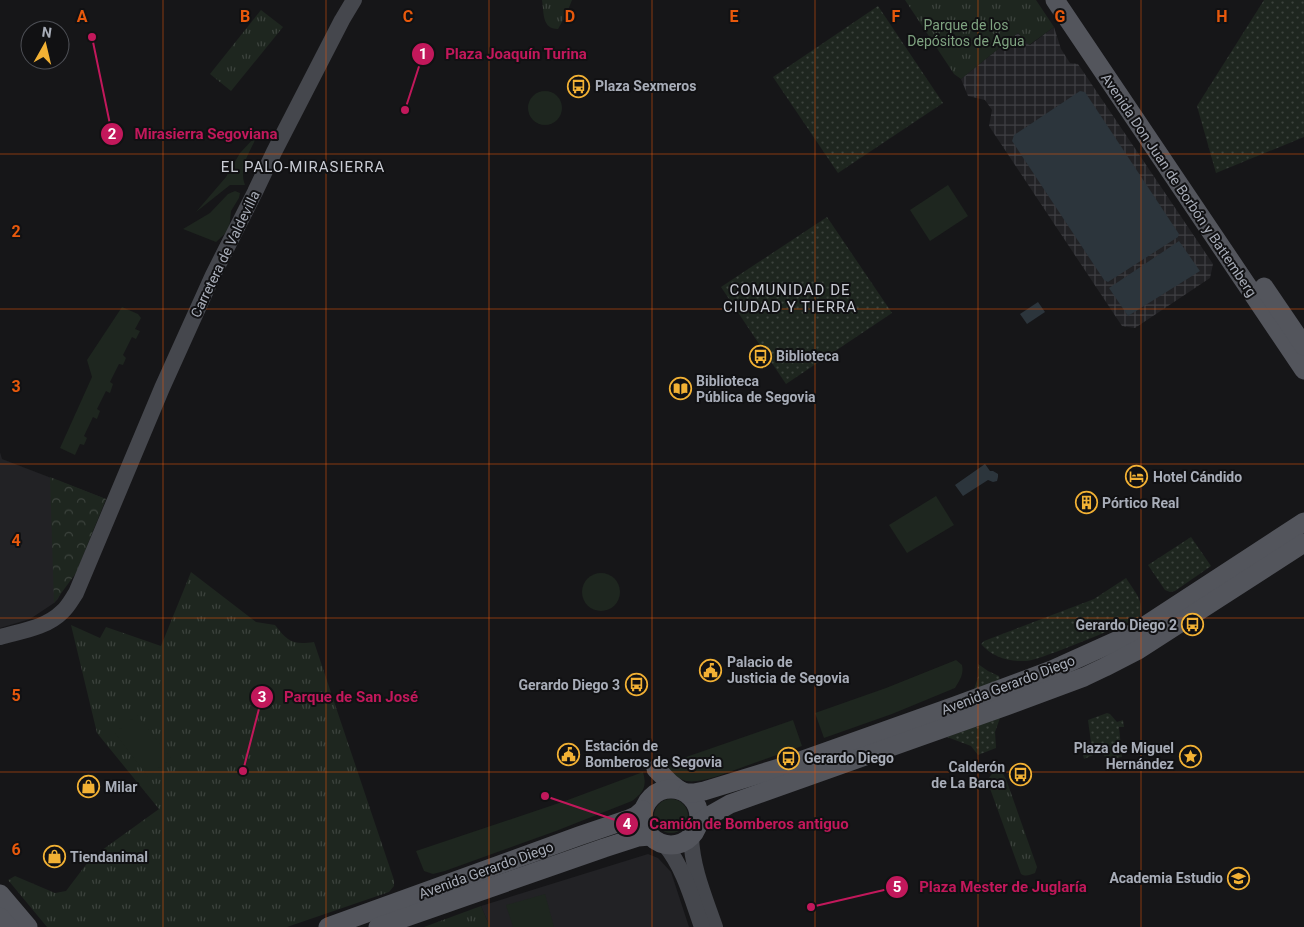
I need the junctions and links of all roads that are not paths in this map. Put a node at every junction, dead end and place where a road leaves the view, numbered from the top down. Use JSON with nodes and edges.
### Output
{"nodes":[{"id":1,"x":354,"y":0,"type":"edge"},
{"id":2,"x":1055,"y":0,"type":"edge"},
{"id":3,"x":1070,"y":0,"type":"edge"},
{"id":4,"x":1304,"y":346,"type":"edge"},
{"id":5,"x":1304,"y":370,"type":"edge"},
{"id":6,"x":1304,"y":522,"type":"edge"},
{"id":7,"x":1304,"y":543,"type":"edge"},
{"id":8,"x":0,"y":637,"type":"edge"},
{"id":9,"x":683,"y":791,"type":"junction"},
{"id":10,"x":647,"y":804,"type":"junction"},
{"id":11,"x":695,"y":830,"type":"junction"},
{"id":12,"x":658,"y":840,"type":"junction"},
{"id":13,"x":0,"y":894,"type":"edge"},
{"id":14,"x":0,"y":917,"type":"edge"},
{"id":15,"x":9,"y":927,"type":"edge"},
{"id":16,"x":28,"y":927,"type":"edge"},
{"id":17,"x":328,"y":927,"type":"edge"},
{"id":18,"x":378,"y":927,"type":"edge"},
{"id":19,"x":702,"y":927,"type":"edge"},
{"id":20,"x":715,"y":927,"type":"edge"}],
"edges":[{"from":1,"to":8,"type":"street","name":"Carretera de Valdevilla"},
{"from":2,"to":5,"type":"main road","name":"Avenida Don Juan de Borbón y Battemberg"},
{"from":3,"to":4,"type":"main road","name":"Avenida Don Juan de Borbón y Battemberg"},
{"from":6,"to":9,"type":"main road","name":"Avenida Gerardo Diego"},
{"from":7,"to":11,"type":"main road","name":"Avenida Gerardo Diego"},
{"from":9,"to":10,"type":"main road"},
{"from":9,"to":11,"type":"main road"},
{"from":10,"to":12,"type":"main road"},
{"from":10,"to":17,"type":"main road","name":"Avenida Gerardo Diego"},
{"from":11,"to":12,"type":"main road","name":"Avenida Gerardo Diego"},
{"from":11,"to":20,"type":"street"},
{"from":12,"to":18,"type":"main road","name":"Avenida Gerardo Diego"},
{"from":12,"to":19,"type":"street"},
{"from":13,"to":16,"type":"main road"},
{"from":14,"to":15,"type":"main road"}]}
